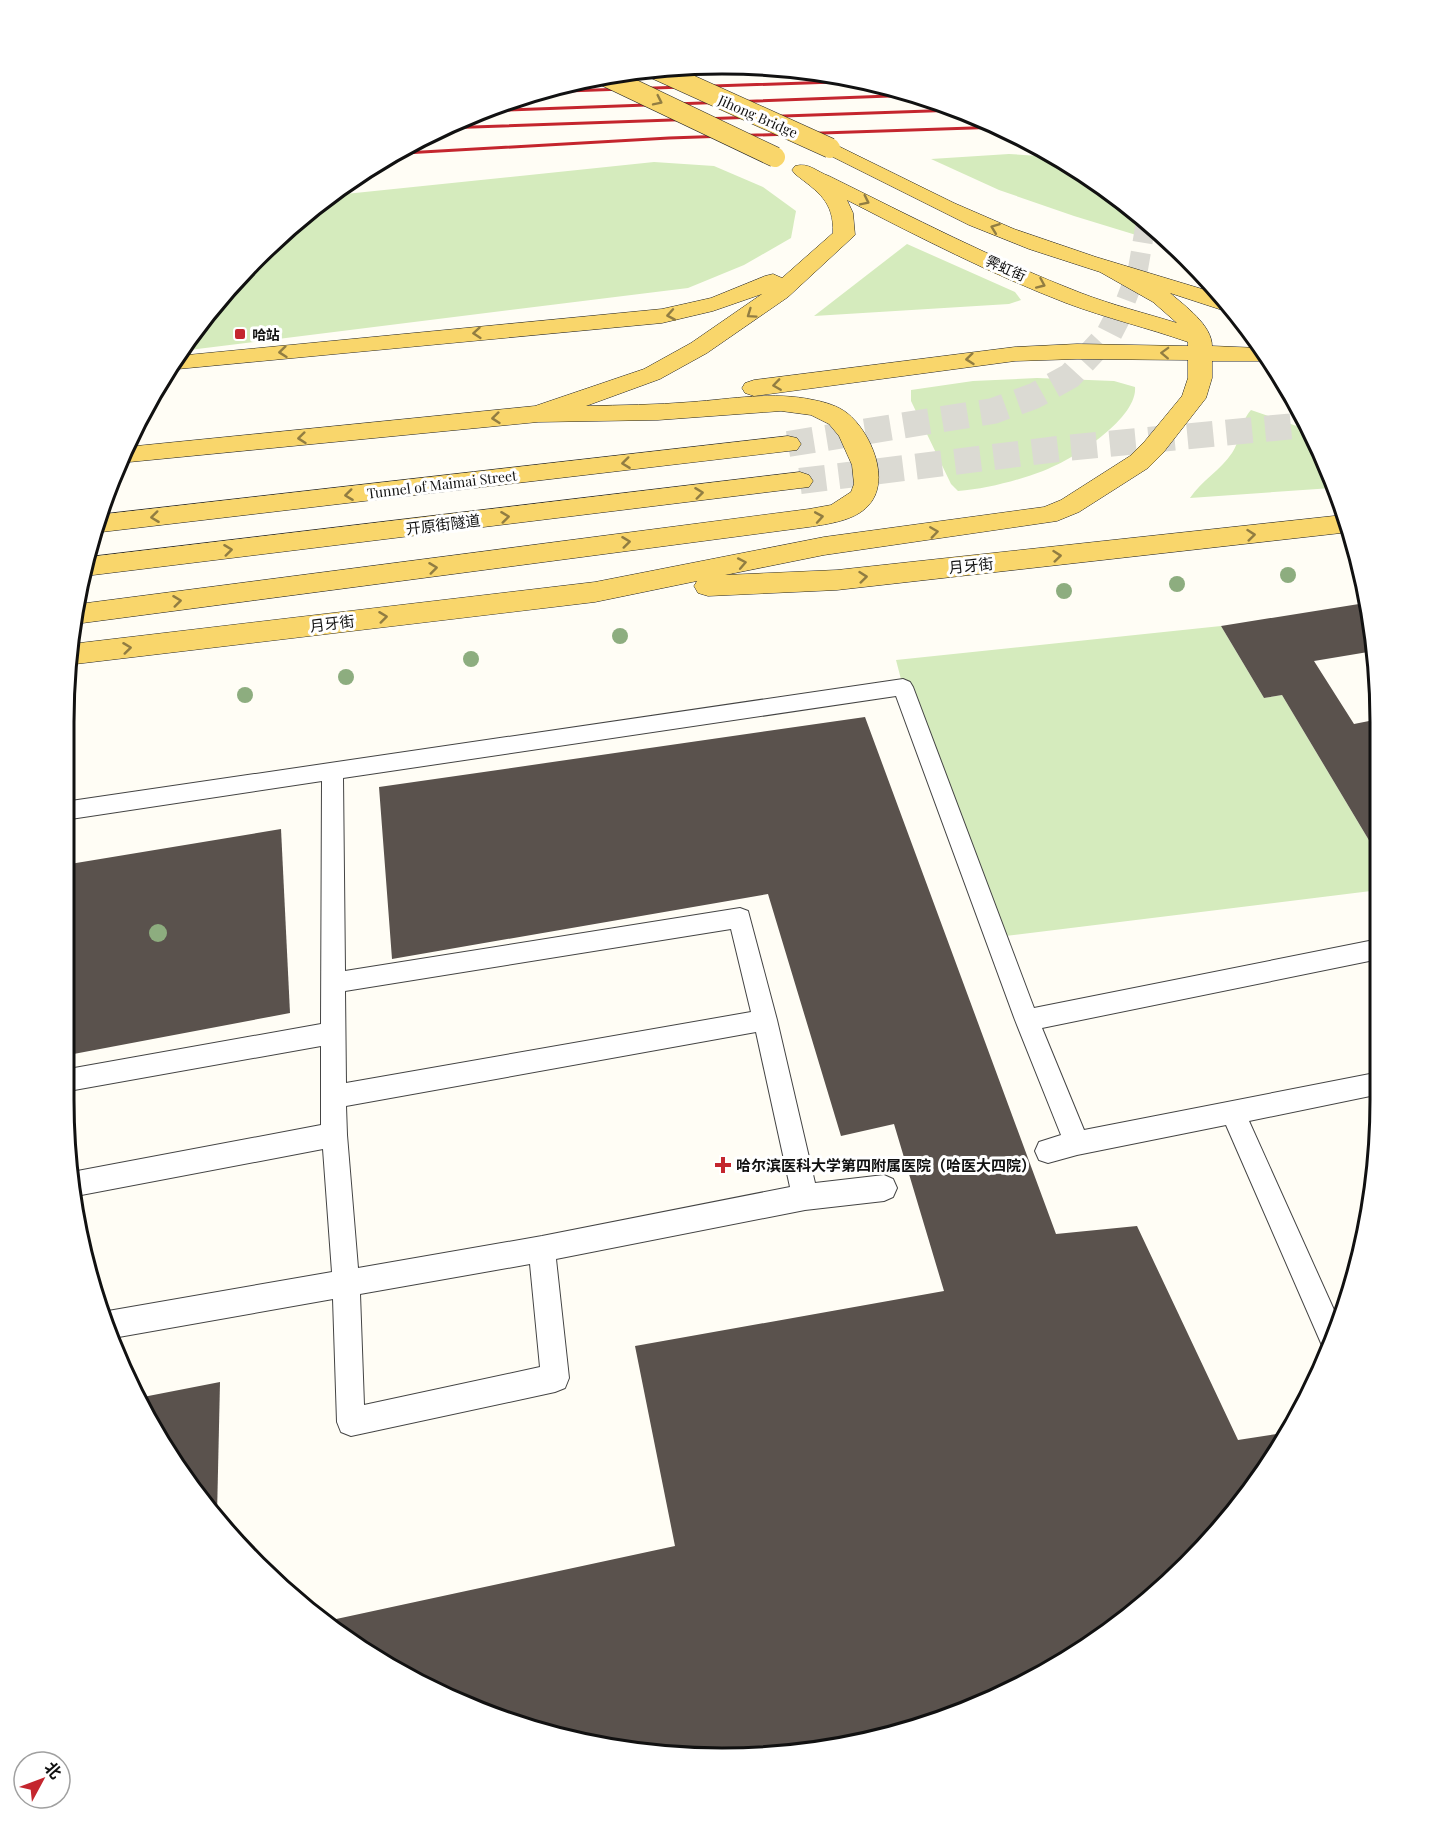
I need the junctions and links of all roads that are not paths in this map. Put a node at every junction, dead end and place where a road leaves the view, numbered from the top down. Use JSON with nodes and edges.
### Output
{"nodes":[{"id":1,"x":670,"y":76,"type":"edge"},
{"id":2,"x":618,"y":82,"type":"edge"},
{"id":3,"x":775,"y":157,"type":"joint"},
{"id":4,"x":802,"y":170,"type":"junction"},
{"id":5,"x":822,"y":254,"type":"junction"},
{"id":6,"x":1107,"y":267,"type":"junction"},
{"id":7,"x":1214,"y":300,"type":"edge"},
{"id":8,"x":1200,"y":346,"type":"junction"},
{"id":9,"x":1256,"y":355,"type":"edge"},
{"id":10,"x":182,"y":363,"type":"edge"},
{"id":11,"x":538,"y":414,"type":"junction"},
{"id":12,"x":788,"y":444,"type":"tunnel mouth"},
{"id":13,"x":131,"y":455,"type":"edge"},
{"id":14,"x":800,"y":481,"type":"tunnel mouth"},
{"id":15,"x":105,"y":523,"type":"edge"},
{"id":16,"x":1338,"y":525,"type":"edge"},
{"id":17,"x":93,"y":566,"type":"edge"},
{"id":18,"x":595,"y":592,"type":"junction"},
{"id":19,"x":83,"y":613,"type":"edge"},
{"id":20,"x":77,"y":654,"type":"edge"},
{"id":21,"x":332,"y":771,"type":"junction"},
{"id":22,"x":74,"y":810,"type":"edge"},
{"id":23,"x":1370,"y":951,"type":"edge"},
{"id":24,"x":333,"y":983,"type":"junction"},
{"id":25,"x":765,"y":1020,"type":"junction"},
{"id":26,"x":1028,"y":1020,"type":"junction"},
{"id":27,"x":335,"y":1033,"type":"junction"},
{"id":28,"x":74,"y":1079,"type":"edge"},
{"id":29,"x":1370,"y":1085,"type":"edge"},
{"id":30,"x":335,"y":1096,"type":"junction"},
{"id":31,"x":1233,"y":1112,"type":"junction"},
{"id":32,"x":334,"y":1135,"type":"junction"},
{"id":33,"x":1077,"y":1143,"type":"junction"},
{"id":34,"x":1048,"y":1151,"type":"dead end"},
{"id":35,"x":79,"y":1183,"type":"edge"},
{"id":36,"x":884,"y":1188,"type":"dead end"},
{"id":37,"x":805,"y":1197,"type":"junction"},
{"id":38,"x":542,"y":1249,"type":"junction"},
{"id":39,"x":346,"y":1283,"type":"junction"},
{"id":40,"x":114,"y":1324,"type":"edge"},
{"id":41,"x":1328,"y":1327,"type":"edge"}],
"edges":[{"from":6,"to":1,"type":"main road","name":"Jihong Bridge","one_way":true,"bridge":true},
{"from":2,"to":3,"type":"main road","name":"Jihong Bridge","one_way":true,"bridge":true},
{"from":3,"to":4,"type":"main road","name":"霁虹街"},
{"from":4,"to":5,"type":"main road"},
{"from":4,"to":8,"type":"main road","name":"霁虹街","one_way":true},
{"from":5,"to":10,"type":"main road","one_way":true},
{"from":5,"to":11,"type":"main road","one_way":true},
{"from":6,"to":7,"type":"main road"},
{"from":6,"to":8,"type":"main road"},
{"from":8,"to":9,"type":"main road"},
{"from":8,"to":11,"type":"main road","one_way":true},
{"from":18,"to":8,"type":"main road","name":"月牙街","one_way":true},
{"from":11,"to":13,"type":"main road","one_way":true},
{"from":19,"to":11,"type":"main road","one_way":true},
{"from":12,"to":15,"type":"main road","name":"Tunnel of Maimai Street","one_way":true},
{"from":17,"to":14,"type":"main road","name":"开原街隧道","one_way":true},
{"from":18,"to":16,"type":"main road","name":"月牙街","one_way":true},
{"from":20,"to":18,"type":"main road","name":"月牙街","one_way":true},
{"from":21,"to":22,"type":"lane"},
{"from":21,"to":24,"type":"lane"},
{"from":21,"to":26,"type":"lane"},
{"from":23,"to":26,"type":"lane"},
{"from":24,"to":25,"type":"lane"},
{"from":24,"to":27,"type":"lane"},
{"from":25,"to":30,"type":"lane"},
{"from":25,"to":37,"type":"lane"},
{"from":26,"to":33,"type":"lane"},
{"from":27,"to":28,"type":"lane"},
{"from":27,"to":30,"type":"lane"},
{"from":29,"to":31,"type":"lane"},
{"from":30,"to":32,"type":"lane"},
{"from":31,"to":33,"type":"lane"},
{"from":31,"to":41,"type":"lane"},
{"from":32,"to":35,"type":"lane"},
{"from":32,"to":39,"type":"lane"},
{"from":33,"to":34,"type":"lane"},
{"from":36,"to":37,"type":"lane"},
{"from":37,"to":38,"type":"lane"},
{"from":38,"to":39,"type":"lane"},
{"from":38,"to":39,"type":"lane"},
{"from":39,"to":40,"type":"lane"}]}
